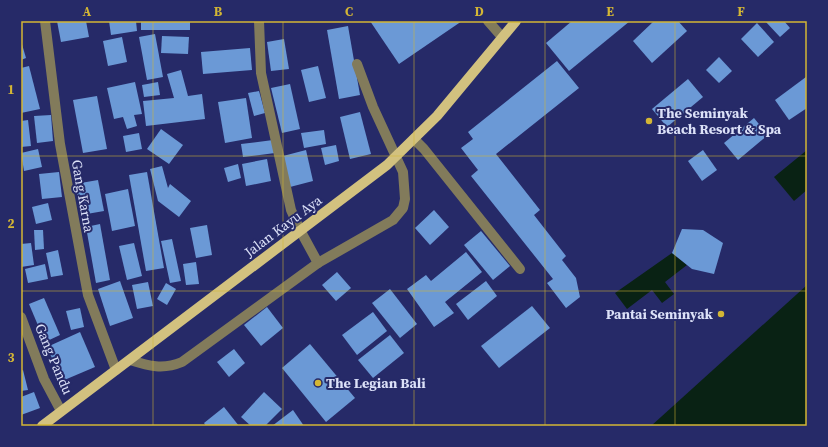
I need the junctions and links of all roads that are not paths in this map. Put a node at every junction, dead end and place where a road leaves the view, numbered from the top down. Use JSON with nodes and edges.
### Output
{"nodes":[{"id":1,"x":46,"y":21,"type":"edge"},
{"id":2,"x":259,"y":21,"type":"edge"},
{"id":3,"x":488,"y":21,"type":"edge"},
{"id":4,"x":516,"y":21,"type":"edge"},
{"id":5,"x":502,"y":37,"type":"junction"},
{"id":6,"x":357,"y":64,"type":"dead end"},
{"id":7,"x":414,"y":139,"type":"junction"},
{"id":8,"x":396,"y":157,"type":"junction"},
{"id":9,"x":300,"y":230,"type":"junction"},
{"id":10,"x":318,"y":263,"type":"junction"},
{"id":11,"x":520,"y":269,"type":"dead end"},
{"id":12,"x":21,"y":317,"type":"edge"},
{"id":13,"x":130,"y":360,"type":"junction"},
{"id":14,"x":116,"y":370,"type":"junction"},
{"id":15,"x":62,"y":412,"type":"junction"},
{"id":16,"x":47,"y":424,"type":"edge"}],
"edges":[{"from":1,"to":14,"type":"street","name":"Gang Karna"},
{"from":2,"to":9,"type":"street"},
{"from":3,"to":5,"type":"street"},
{"from":4,"to":5,"type":"main road","name":"Jalan Kayu Aya"},
{"from":5,"to":7,"type":"main road","name":"Jalan Kayu Aya"},
{"from":6,"to":8,"type":"street"},
{"from":7,"to":8,"type":"main road","name":"Jalan Kayu Aya"},
{"from":7,"to":11,"type":"street"},
{"from":8,"to":9,"type":"main road","name":"Jalan Kayu Aya"},
{"from":8,"to":10,"type":"street"},
{"from":9,"to":10,"type":"street"},
{"from":9,"to":13,"type":"main road","name":"Jalan Kayu Aya"},
{"from":10,"to":13,"type":"street"},
{"from":12,"to":15,"type":"street","name":"Gang Pandu"},
{"from":13,"to":14,"type":"main road","name":"Jalan Kayu Aya"},
{"from":14,"to":15,"type":"main road","name":"Jalan Kayu Aya"},
{"from":15,"to":16,"type":"main road","name":"Jalan Kayu Aya"}]}
